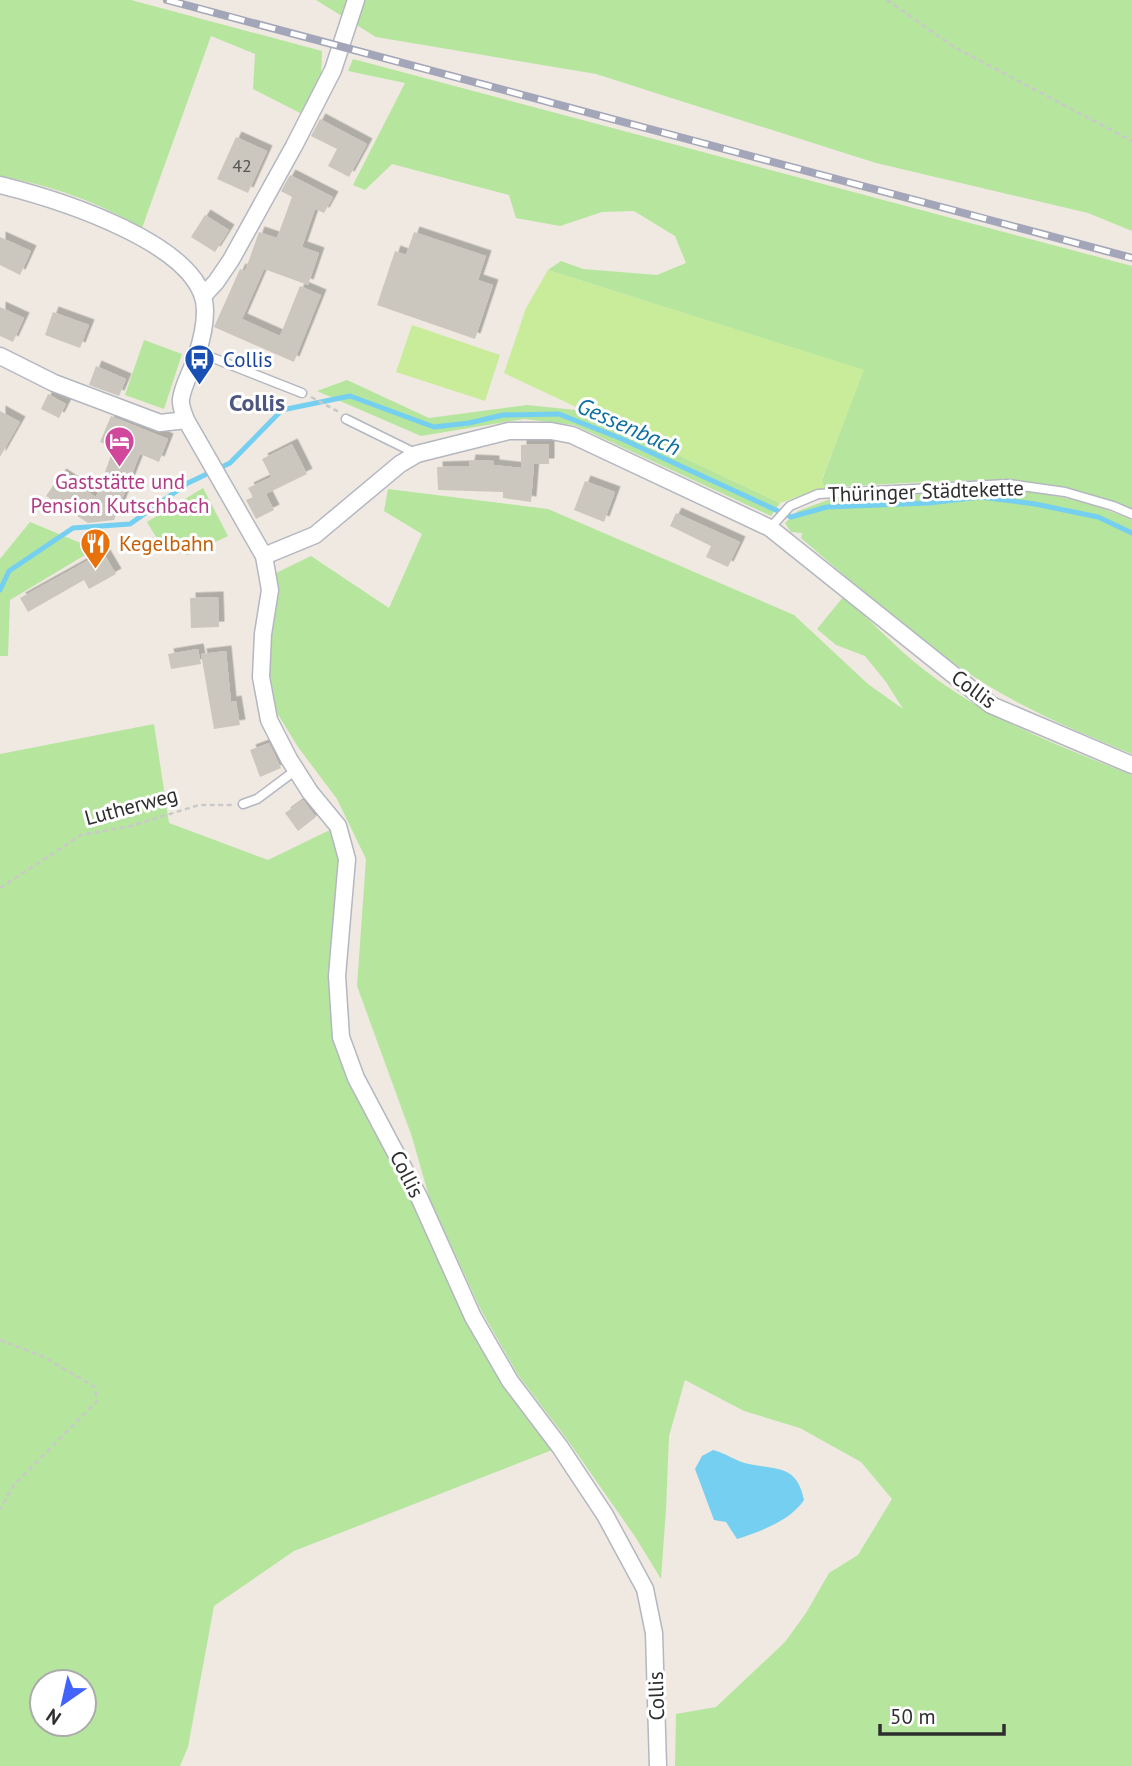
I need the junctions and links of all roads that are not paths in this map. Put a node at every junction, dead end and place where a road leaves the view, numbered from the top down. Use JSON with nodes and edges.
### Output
{"nodes":[{"id":1,"x":356,"y":0,"type":"edge"},
{"id":2,"x":0,"y":186,"type":"edge"},
{"id":3,"x":203,"y":296,"type":"junction"},
{"id":4,"x":198,"y":352,"type":"junction"},
{"id":5,"x":0,"y":356,"type":"edge"},
{"id":6,"x":306,"y":395,"type":"road end"},
{"id":7,"x":346,"y":419,"type":"dead end"},
{"id":8,"x":186,"y":420,"type":"junction"},
{"id":9,"x":417,"y":454,"type":"junction"},
{"id":10,"x":1132,"y":514,"type":"edge"},
{"id":11,"x":774,"y":523,"type":"junction"},
{"id":12,"x":264,"y":556,"type":"junction"},
{"id":13,"x":1132,"y":765,"type":"edge"},
{"id":14,"x":296,"y":770,"type":"junction"},
{"id":15,"x":243,"y":804,"type":"road end"},
{"id":16,"x":659,"y":1766,"type":"edge"}],
"edges":[{"from":1,"to":3,"type":"street"},
{"from":2,"to":3,"type":"street"},
{"from":3,"to":4,"type":"street","name":"Collis"},
{"from":4,"to":6,"type":"lane"},
{"from":4,"to":8,"type":"street","name":"Collis"},
{"from":5,"to":8,"type":"street"},
{"from":7,"to":9,"type":"lane"},
{"from":8,"to":12,"type":"street","name":"Collis"},
{"from":9,"to":11,"type":"street"},
{"from":9,"to":12,"type":"street"},
{"from":10,"to":11,"type":"lane","name":"Thüringer Städtekette"},
{"from":11,"to":13,"type":"street","name":"Collis"},
{"from":12,"to":14,"type":"street","name":"Collis"},
{"from":14,"to":15,"type":"lane"},
{"from":14,"to":16,"type":"street","name":"Collis"}]}
